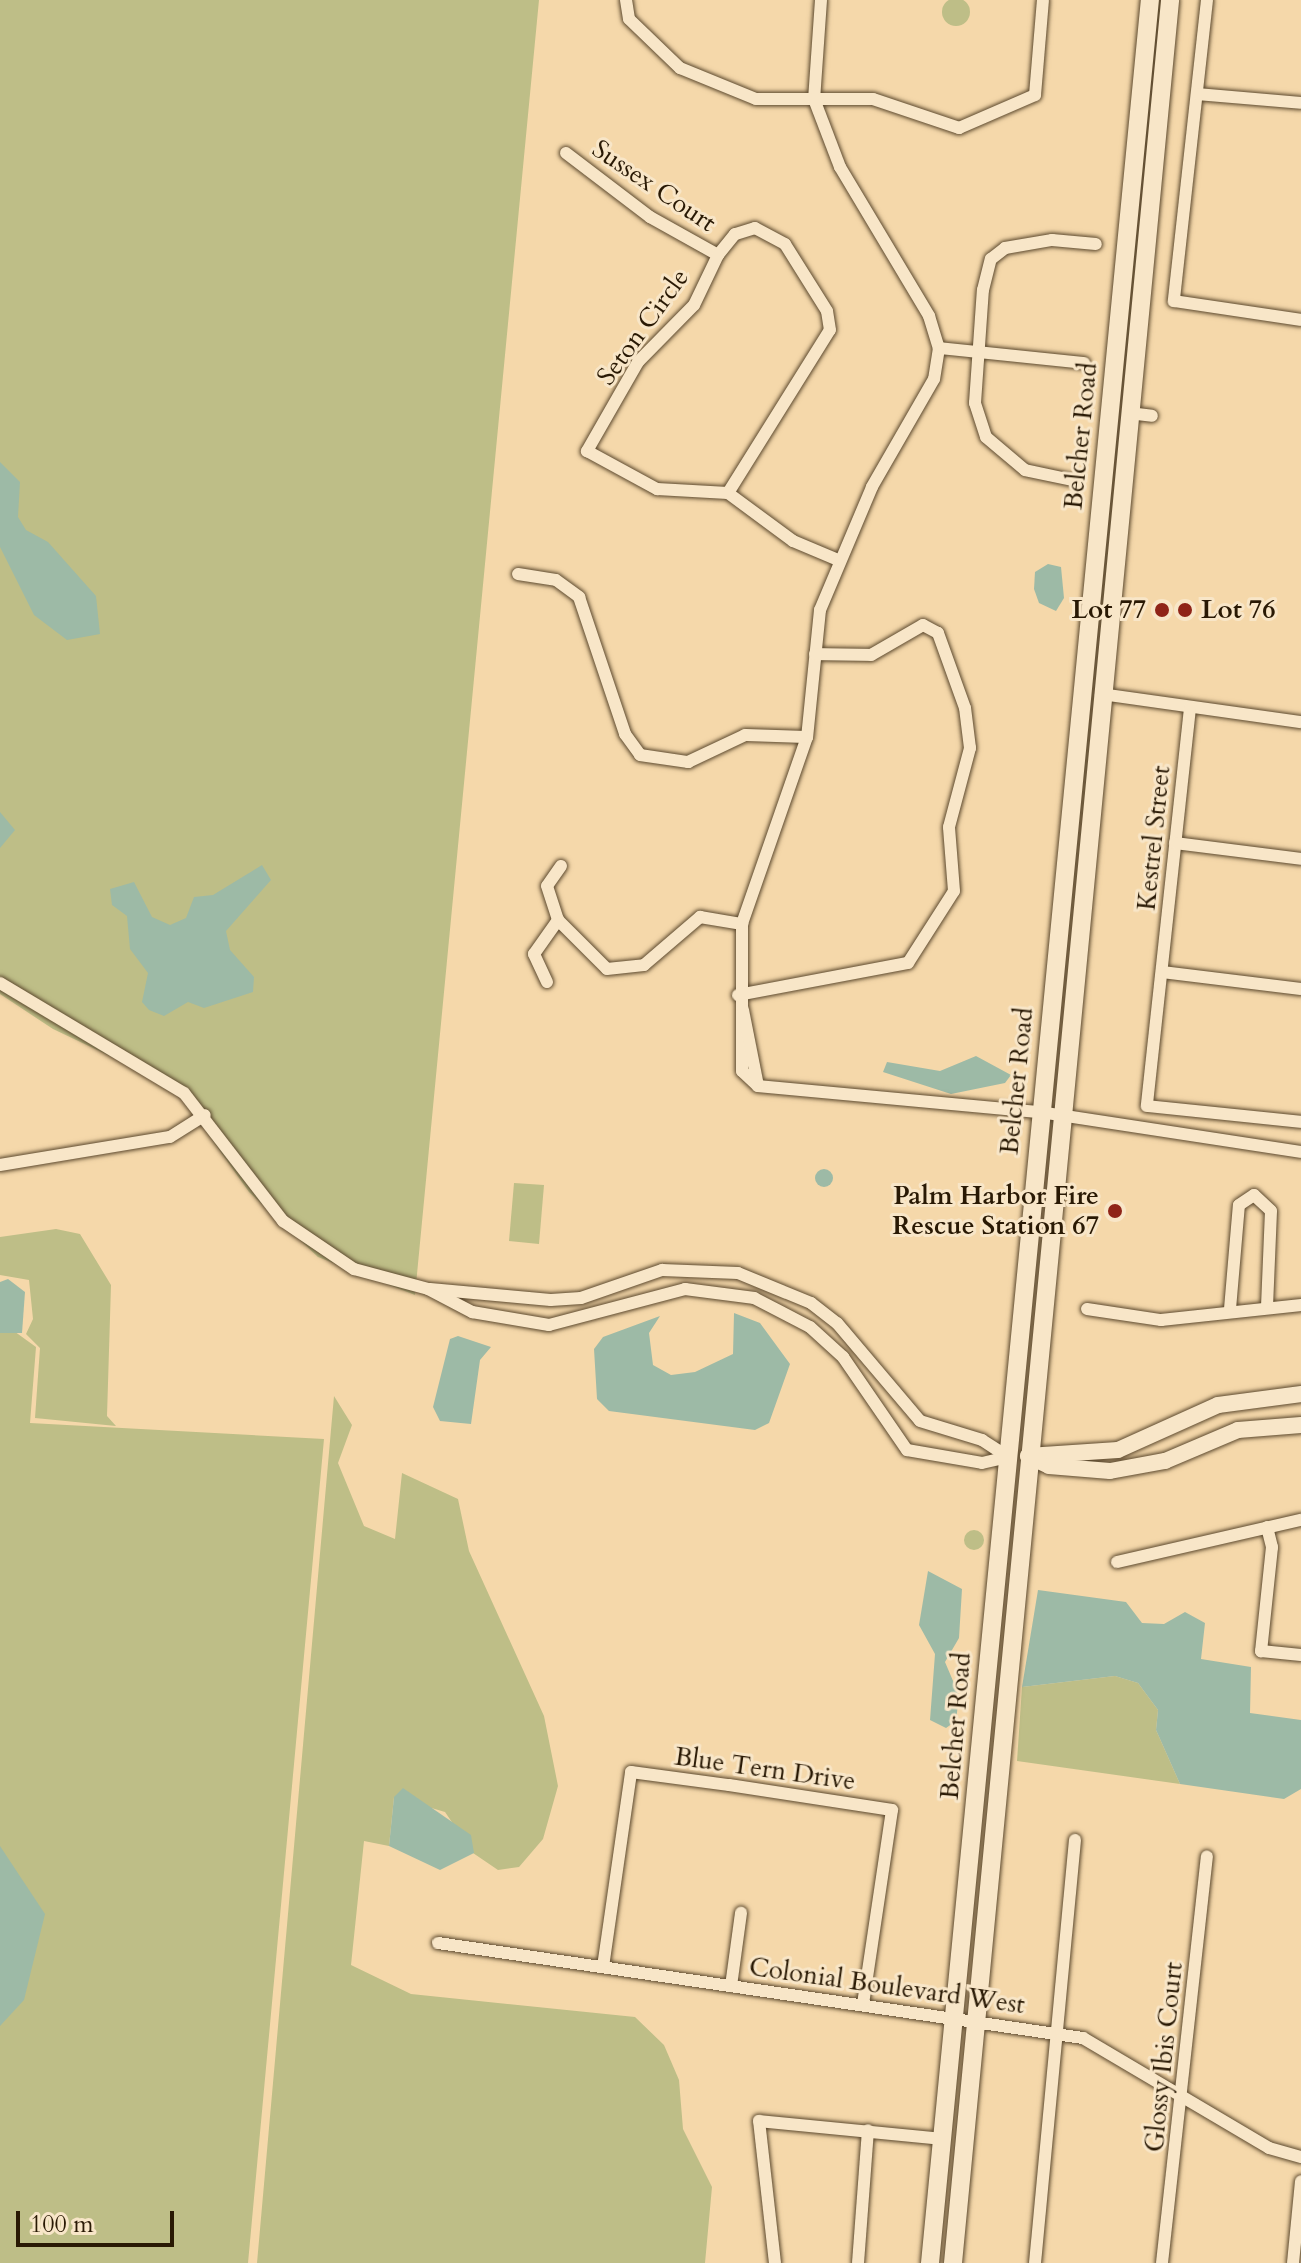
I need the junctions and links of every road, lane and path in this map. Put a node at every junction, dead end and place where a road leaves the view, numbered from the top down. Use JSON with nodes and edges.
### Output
{"nodes":[{"id":1,"x":626,"y":0,"type":"edge"},
{"id":2,"x":821,"y":0,"type":"edge"},
{"id":3,"x":1043,"y":0,"type":"edge"},
{"id":4,"x":1150,"y":0,"type":"edge"},
{"id":5,"x":1170,"y":0,"type":"edge"},
{"id":6,"x":1207,"y":0,"type":"edge"},
{"id":7,"x":1197,"y":94,"type":"junction"},
{"id":8,"x":814,"y":99,"type":"junction"},
{"id":9,"x":1301,"y":103,"type":"edge"},
{"id":10,"x":566,"y":153,"type":"dead end"},
{"id":11,"x":1096,"y":244,"type":"dead end"},
{"id":12,"x":718,"y":255,"type":"junction"},
{"id":13,"x":1301,"y":320,"type":"edge"},
{"id":14,"x":939,"y":348,"type":"junction"},
{"id":15,"x":978,"y":352,"type":"junction"},
{"id":16,"x":1084,"y":363,"type":"dead end"},
{"id":17,"x":1129,"y":413,"type":"junction"},
{"id":18,"x":1152,"y":416,"type":"dead end"},
{"id":19,"x":1072,"y":480,"type":"dead end"},
{"id":20,"x":728,"y":493,"type":"junction"},
{"id":21,"x":838,"y":560,"type":"junction"},
{"id":22,"x":518,"y":574,"type":"dead end"},
{"id":23,"x":815,"y":654,"type":"junction"},
{"id":24,"x":1101,"y":694,"type":"junction"},
{"id":25,"x":1190,"y":708,"type":"junction"},
{"id":26,"x":1301,"y":722,"type":"edge"},
{"id":27,"x":807,"y":737,"type":"junction"},
{"id":28,"x":1175,"y":843,"type":"junction"},
{"id":29,"x":1301,"y":859,"type":"edge"},
{"id":30,"x":561,"y":866,"type":"dead end"},
{"id":31,"x":558,"y":920,"type":"junction"},
{"id":32,"x":742,"y":924,"type":"junction"},
{"id":33,"x":1162,"y":972,"type":"junction"},
{"id":34,"x":547,"y":982,"type":"dead end"},
{"id":35,"x":0,"y":983,"type":"edge"},
{"id":36,"x":1301,"y":989,"type":"edge"},
{"id":37,"x":738,"y":995,"type":"junction"},
{"id":38,"x":1040,"y":1112,"type":"junction"},
{"id":39,"x":205,"y":1115,"type":"junction"},
{"id":40,"x":1061,"y":1115,"type":"junction"},
{"id":41,"x":1301,"y":1122,"type":"edge"},
{"id":42,"x":1301,"y":1152,"type":"edge"},
{"id":43,"x":0,"y":1165,"type":"edge"},
{"id":44,"x":428,"y":1289,"type":"junction"},
{"id":45,"x":492,"y":1290,"type":"junction"},
{"id":46,"x":533,"y":1298,"type":"junction"},
{"id":47,"x":1267,"y":1305,"type":"junction"},
{"id":48,"x":1301,"y":1305,"type":"edge"},
{"id":49,"x":1087,"y":1309,"type":"dead end"},
{"id":50,"x":1230,"y":1309,"type":"junction"},
{"id":51,"x":487,"y":1316,"type":"junction"},
{"id":52,"x":528,"y":1323,"type":"junction"},
{"id":53,"x":1016,"y":1372,"type":"junction"},
{"id":54,"x":1301,"y":1394,"type":"edge"},
{"id":55,"x":1301,"y":1425,"type":"edge"},
{"id":56,"x":1028,"y":1456,"type":"junction"},
{"id":57,"x":1008,"y":1457,"type":"junction"},
{"id":58,"x":1301,"y":1520,"type":"edge"},
{"id":59,"x":1267,"y":1527,"type":"junction"},
{"id":60,"x":1020,"y":1542,"type":"junction"},
{"id":61,"x":1117,"y":1562,"type":"dead end"},
{"id":62,"x":1301,"y":1655,"type":"edge"},
{"id":63,"x":1075,"y":1840,"type":"dead end"},
{"id":64,"x":1207,"y":1856,"type":"dead end"},
{"id":65,"x":741,"y":1913,"type":"dead end"},
{"id":66,"x":438,"y":1943,"type":"dead end"},
{"id":67,"x":603,"y":1967,"type":"junction"},
{"id":68,"x":731,"y":1986,"type":"junction"},
{"id":69,"x":863,"y":2005,"type":"junction"},
{"id":70,"x":955,"y":2015,"type":"junction"},
{"id":71,"x":975,"y":2018,"type":"junction"},
{"id":72,"x":1056,"y":2032,"type":"junction"},
{"id":73,"x":1182,"y":2097,"type":"junction"},
{"id":74,"x":868,"y":2130,"type":"junction"},
{"id":75,"x":942,"y":2139,"type":"junction"},
{"id":76,"x":1301,"y":2157,"type":"edge"},
{"id":77,"x":1301,"y":2181,"type":"edge"},
{"id":78,"x":775,"y":2263,"type":"edge"},
{"id":79,"x":858,"y":2263,"type":"edge"},
{"id":80,"x":930,"y":2263,"type":"edge"},
{"id":81,"x":953,"y":2263,"type":"edge"},
{"id":82,"x":1035,"y":2263,"type":"edge"},
{"id":83,"x":1162,"y":2263,"type":"edge"},
{"id":84,"x":1293,"y":2263,"type":"edge"}],
"edges":[{"from":1,"to":8,"type":"street"},
{"from":2,"to":8,"type":"street"},
{"from":3,"to":8,"type":"street"},
{"from":4,"to":38,"type":"main road","name":"Belcher Road"},
{"from":5,"to":17,"type":"main road","name":"Belcher Road"},
{"from":6,"to":7,"type":"street"},
{"from":7,"to":9,"type":"street"},
{"from":7,"to":13,"type":"street"},
{"from":8,"to":14,"type":"street"},
{"from":10,"to":12,"type":"street","name":"Sussex Court"},
{"from":11,"to":15,"type":"street"},
{"from":12,"to":20,"type":"street","name":"Seton Circle"},
{"from":12,"to":20,"type":"street","name":"Seton Circle"},
{"from":14,"to":15,"type":"street"},
{"from":14,"to":21,"type":"street"},
{"from":15,"to":16,"type":"street"},
{"from":15,"to":19,"type":"street"},
{"from":17,"to":18,"type":"street"},
{"from":17,"to":24,"type":"main road","name":"Belcher Road"},
{"from":20,"to":21,"type":"street"},
{"from":21,"to":23,"type":"street"},
{"from":22,"to":27,"type":"street"},
{"from":23,"to":27,"type":"street"},
{"from":23,"to":37,"type":"street"},
{"from":24,"to":25,"type":"street"},
{"from":24,"to":40,"type":"main road","name":"Belcher Road"},
{"from":25,"to":26,"type":"street"},
{"from":25,"to":28,"type":"street","name":"Kestrel Street"},
{"from":27,"to":32,"type":"street"},
{"from":28,"to":29,"type":"street"},
{"from":28,"to":33,"type":"street","name":"Kestrel Street"},
{"from":30,"to":31,"type":"street"},
{"from":31,"to":32,"type":"street"},
{"from":31,"to":34,"type":"street"},
{"from":32,"to":37,"type":"street"},
{"from":33,"to":36,"type":"street"},
{"from":33,"to":41,"type":"street","name":"Kestrel Street"},
{"from":35,"to":39,"type":"street"},
{"from":37,"to":38,"type":"street"},
{"from":38,"to":40,"type":"street"},
{"from":38,"to":53,"type":"main road","name":"Belcher Road"},
{"from":39,"to":43,"type":"street"},
{"from":39,"to":44,"type":"street"},
{"from":40,"to":42,"type":"street"},
{"from":40,"to":56,"type":"main road","name":"Belcher Road"},
{"from":44,"to":45,"type":"street"},
{"from":44,"to":51,"type":"street"},
{"from":45,"to":46,"type":"street"},
{"from":45,"to":51,"type":"street"},
{"from":46,"to":52,"type":"street"},
{"from":46,"to":57,"type":"street"},
{"from":47,"to":48,"type":"street"},
{"from":47,"to":50,"type":"street"},
{"from":47,"to":50,"type":"street"},
{"from":49,"to":50,"type":"street"},
{"from":51,"to":52,"type":"street"},
{"from":52,"to":57,"type":"street"},
{"from":53,"to":56,"type":"main road"},
{"from":53,"to":57,"type":"main road","name":"Belcher Road"},
{"from":54,"to":56,"type":"street"},
{"from":55,"to":56,"type":"street"},
{"from":56,"to":60,"type":"main road","name":"Belcher Road"},
{"from":57,"to":60,"type":"main road"},
{"from":57,"to":70,"type":"main road","name":"Belcher Road"},
{"from":58,"to":59,"type":"street"},
{"from":59,"to":61,"type":"street"},
{"from":59,"to":62,"type":"street"},
{"from":60,"to":71,"type":"main road","name":"Belcher Road"},
{"from":63,"to":72,"type":"street"},
{"from":64,"to":73,"type":"street","name":"Glossy Ibis Court"},
{"from":65,"to":68,"type":"street"},
{"from":66,"to":67,"type":"street","name":"Colonial Boulevard West"},
{"from":67,"to":68,"type":"street","name":"Colonial Boulevard West"},
{"from":67,"to":69,"type":"street","name":"Blue Tern Drive"},
{"from":68,"to":69,"type":"street","name":"Colonial Boulevard West"},
{"from":69,"to":70,"type":"street","name":"Colonial Boulevard West"},
{"from":70,"to":71,"type":"street","name":"Colonial Boulevard West"},
{"from":70,"to":75,"type":"main road","name":"Belcher Road"},
{"from":71,"to":72,"type":"street","name":"Colonial Boulevard West"},
{"from":71,"to":81,"type":"main road","name":"Belcher Road"},
{"from":72,"to":73,"type":"street","name":"Colonial Boulevard West"},
{"from":72,"to":82,"type":"street"},
{"from":73,"to":76,"type":"street","name":"Colonial Boulevard West"},
{"from":73,"to":83,"type":"street","name":"Glossy Ibis Court"},
{"from":74,"to":75,"type":"street"},
{"from":74,"to":78,"type":"street"},
{"from":74,"to":79,"type":"street"},
{"from":75,"to":80,"type":"main road","name":"Belcher Road"},
{"from":77,"to":84,"type":"street"}]}
